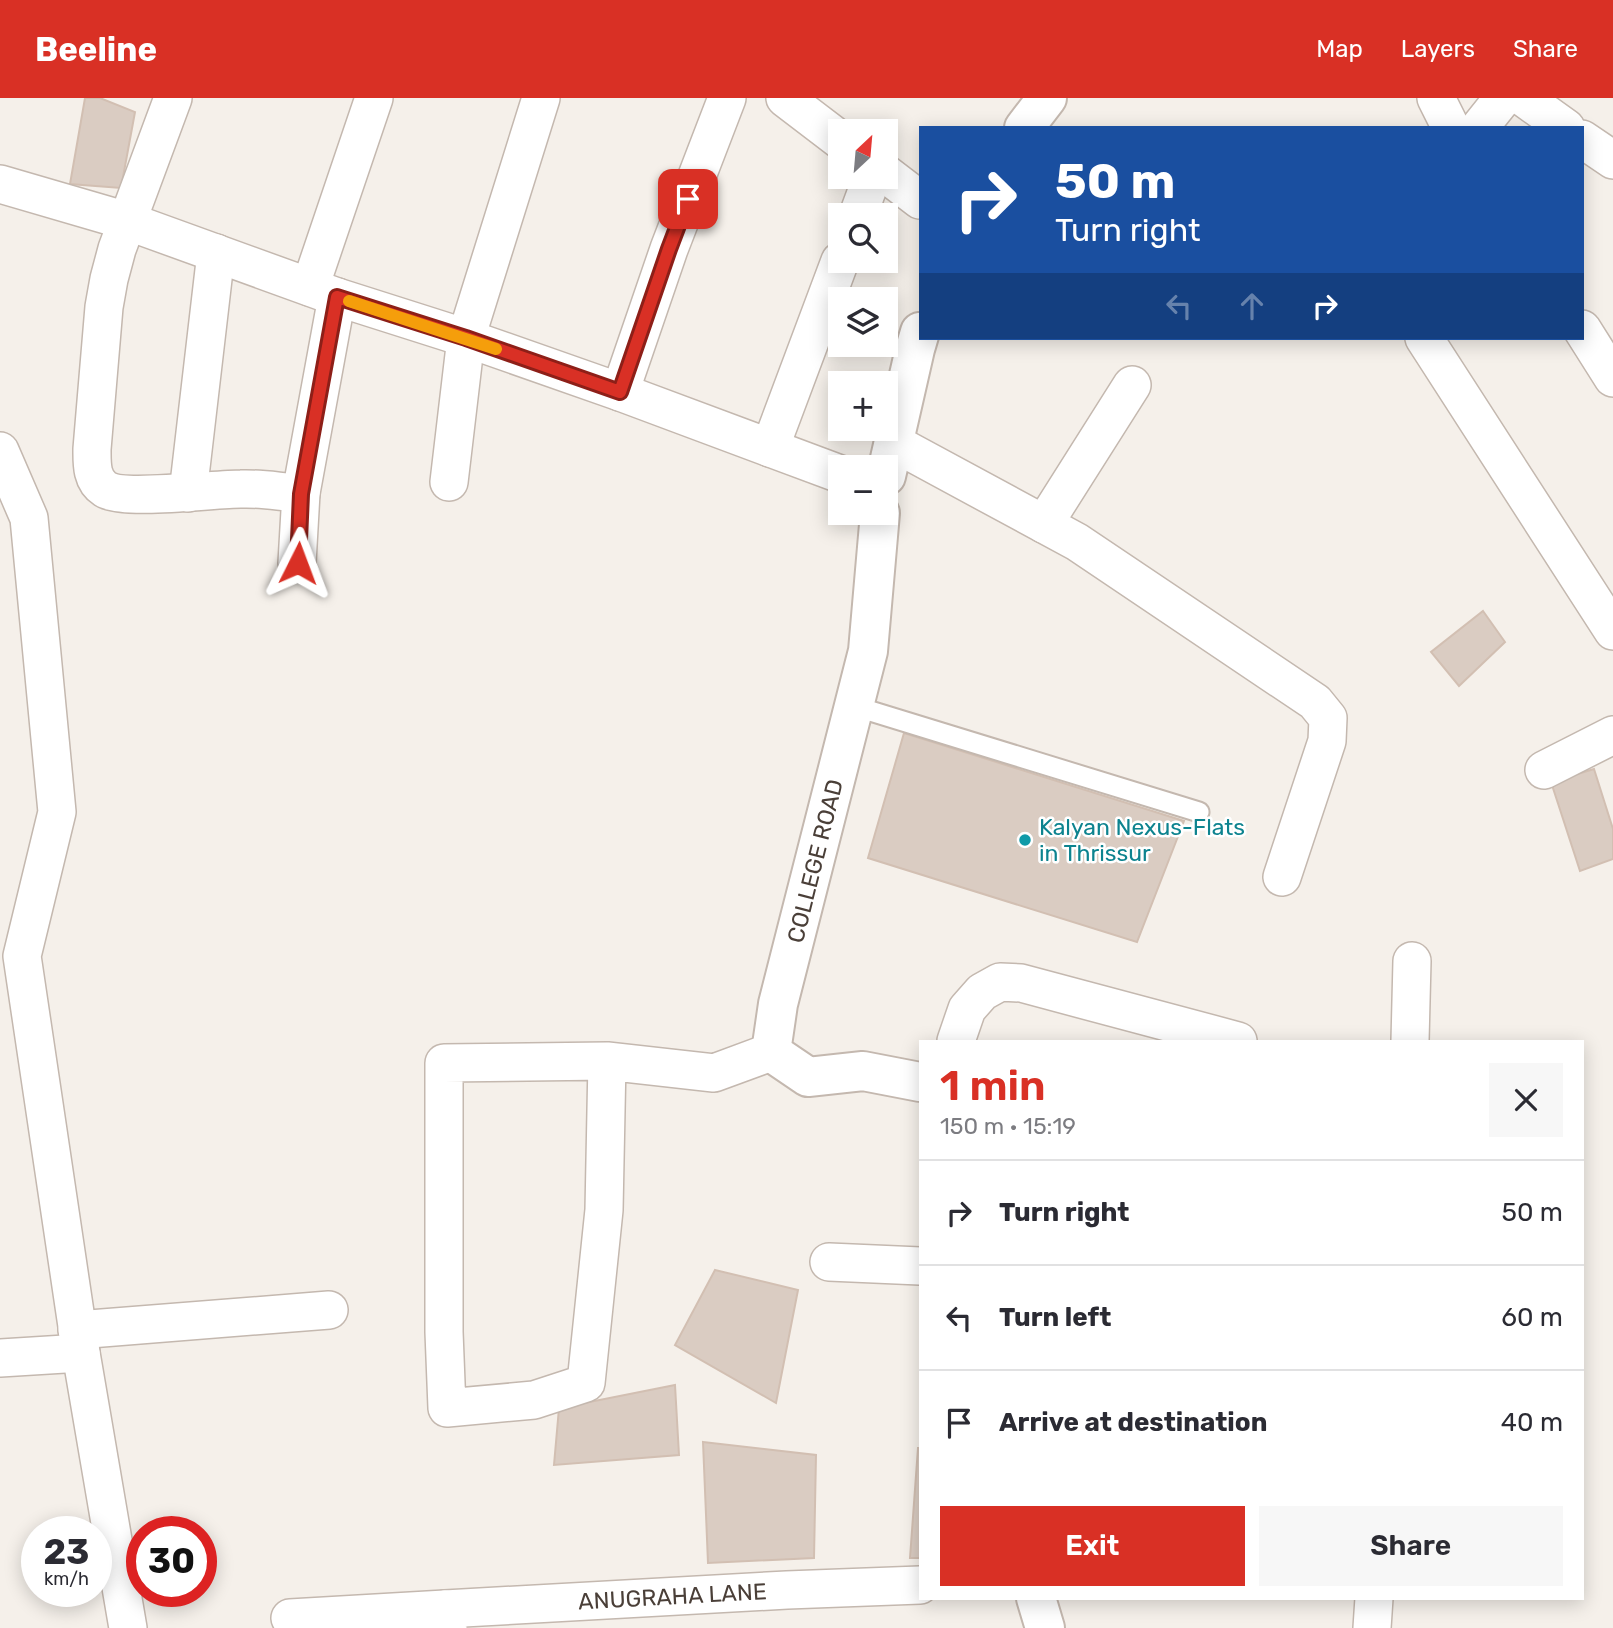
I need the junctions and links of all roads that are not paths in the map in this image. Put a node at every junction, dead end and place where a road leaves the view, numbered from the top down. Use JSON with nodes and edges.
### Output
{"nodes":[{"id":1,"x":173,"y":98,"type":"edge"},
{"id":2,"x":374,"y":98,"type":"edge"},
{"id":3,"x":541,"y":98,"type":"edge"},
{"id":4,"x":727,"y":98,"type":"edge"},
{"id":5,"x":785,"y":98,"type":"edge"},
{"id":6,"x":1046,"y":98,"type":"edge"},
{"id":7,"x":1436,"y":98,"type":"edge"},
{"id":8,"x":1503,"y":98,"type":"edge"},
{"id":9,"x":1524,"y":98,"type":"edge"},
{"id":10,"x":1025,"y":126,"type":"edge"},
{"id":11,"x":1450,"y":126,"type":"edge"},
{"id":12,"x":1481,"y":126,"type":"edge"},
{"id":13,"x":1563,"y":126,"type":"edge"},
{"id":14,"x":828,"y":131,"type":"edge"},
{"id":15,"x":1584,"y":140,"type":"edge"},
{"id":16,"x":1613,"y":160,"type":"edge"},
{"id":17,"x":898,"y":183,"type":"edge"},
{"id":18,"x":0,"y":184,"type":"edge"},
{"id":19,"x":919,"y":199,"type":"edge"},
{"id":20,"x":127,"y":221,"type":"junction"},
{"id":21,"x":216,"y":253,"type":"junction"},
{"id":22,"x":836,"y":273,"type":"edge"},
{"id":23,"x":323,"y":292,"type":"junction"},
{"id":24,"x":1584,"y":333,"type":"edge"},
{"id":25,"x":919,"y":335,"type":"edge"},
{"id":26,"x":466,"y":338,"type":"junction"},
{"id":27,"x":1425,"y":340,"type":"edge"},
{"id":28,"x":1613,"y":378,"type":"edge"},
{"id":29,"x":1132,"y":385,"type":"dead end"},
{"id":30,"x":620,"y":392,"type":"junction"},
{"id":31,"x":770,"y":448,"type":"junction"},
{"id":32,"x":0,"y":451,"type":"edge"},
{"id":33,"x":891,"y":455,"type":"edge"},
{"id":34,"x":898,"y":462,"type":"edge"},
{"id":35,"x":828,"y":470,"type":"edge"},
{"id":36,"x":449,"y":482,"type":"dead end"},
{"id":37,"x":188,"y":493,"type":"junction"},
{"id":38,"x":301,"y":494,"type":"junction"},
{"id":39,"x":1044,"y":524,"type":"junction"},
{"id":40,"x":879,"y":525,"type":"edge"},
{"id":41,"x":298,"y":563,"type":"dead end"},
{"id":42,"x":1613,"y":631,"type":"edge"},
{"id":43,"x":854,"y":706,"type":"junction"},
{"id":44,"x":1613,"y":735,"type":"edge"},
{"id":45,"x":1544,"y":770,"type":"dead end"},
{"id":46,"x":1199,"y":812,"type":"dead end"},
{"id":47,"x":1282,"y":877,"type":"dead end"},
{"id":48,"x":1412,"y":961,"type":"dead end"},
{"id":49,"x":956,"y":1040,"type":"edge"},
{"id":50,"x":1234,"y":1040,"type":"edge"},
{"id":51,"x":1410,"y":1040,"type":"edge"},
{"id":52,"x":771,"y":1052,"type":"junction"},
{"id":53,"x":607,"y":1061,"type":"junction"},
{"id":54,"x":919,"y":1083,"type":"edge"},
{"id":55,"x":829,"y":1262,"type":"dead end"},
{"id":56,"x":919,"y":1266,"type":"edge"},
{"id":57,"x":330,"y":1310,"type":"dead end"},
{"id":58,"x":79,"y":1341,"type":"junction"},
{"id":59,"x":0,"y":1358,"type":"edge"},
{"id":60,"x":919,"y":1585,"type":"edge"},
{"id":61,"x":1037,"y":1600,"type":"edge"},
{"id":62,"x":1374,"y":1600,"type":"edge"},
{"id":63,"x":290,"y":1618,"type":"dead end"},
{"id":64,"x":447,"y":1618,"type":"edge"},
{"id":65,"x":128,"y":1628,"type":"edge"},
{"id":66,"x":1045,"y":1628,"type":"edge"},
{"id":67,"x":1372,"y":1628,"type":"edge"}],
"edges":[{"from":1,"to":20,"type":"street"},
{"from":2,"to":23,"type":"street"},
{"from":3,"to":26,"type":"street"},
{"from":4,"to":30,"type":"street"},
{"from":5,"to":14,"type":"street"},
{"from":6,"to":10,"type":"street"},
{"from":7,"to":11,"type":"street"},
{"from":8,"to":12,"type":"street"},
{"from":9,"to":13,"type":"street"},
{"from":15,"to":16,"type":"street"},
{"from":17,"to":19,"type":"street"},
{"from":18,"to":20,"type":"street"},
{"from":20,"to":21,"type":"street"},
{"from":20,"to":37,"type":"street"},
{"from":21,"to":23,"type":"street"},
{"from":21,"to":37,"type":"street"},
{"from":22,"to":31,"type":"street"},
{"from":23,"to":26,"type":"street"},
{"from":23,"to":38,"type":"street"},
{"from":24,"to":28,"type":"street"},
{"from":25,"to":33,"type":"street"},
{"from":26,"to":30,"type":"street"},
{"from":26,"to":36,"type":"street"},
{"from":27,"to":42,"type":"street"},
{"from":29,"to":39,"type":"street"},
{"from":30,"to":31,"type":"street"},
{"from":31,"to":35,"type":"street"},
{"from":32,"to":58,"type":"street"},
{"from":34,"to":39,"type":"street"},
{"from":37,"to":38,"type":"street"},
{"from":38,"to":41,"type":"street"},
{"from":39,"to":47,"type":"street"},
{"from":40,"to":43,"type":"street","name":"COLLEGE ROAD"},
{"from":43,"to":46,"type":"lane"},
{"from":43,"to":52,"type":"street","name":"COLLEGE ROAD"},
{"from":44,"to":45,"type":"street"},
{"from":48,"to":51,"type":"street"},
{"from":49,"to":50,"type":"street"},
{"from":52,"to":53,"type":"street"},
{"from":52,"to":54,"type":"street"},
{"from":53,"to":53,"type":"street"},
{"from":55,"to":56,"type":"street"},
{"from":57,"to":58,"type":"street"},
{"from":58,"to":59,"type":"street"},
{"from":58,"to":65,"type":"street"},
{"from":60,"to":64,"type":"street","name":"ANUGRAHA LANE"},
{"from":61,"to":66,"type":"street"},
{"from":62,"to":67,"type":"street"},
{"from":63,"to":64,"type":"street","name":"ANUGRAHA LANE"}]}
